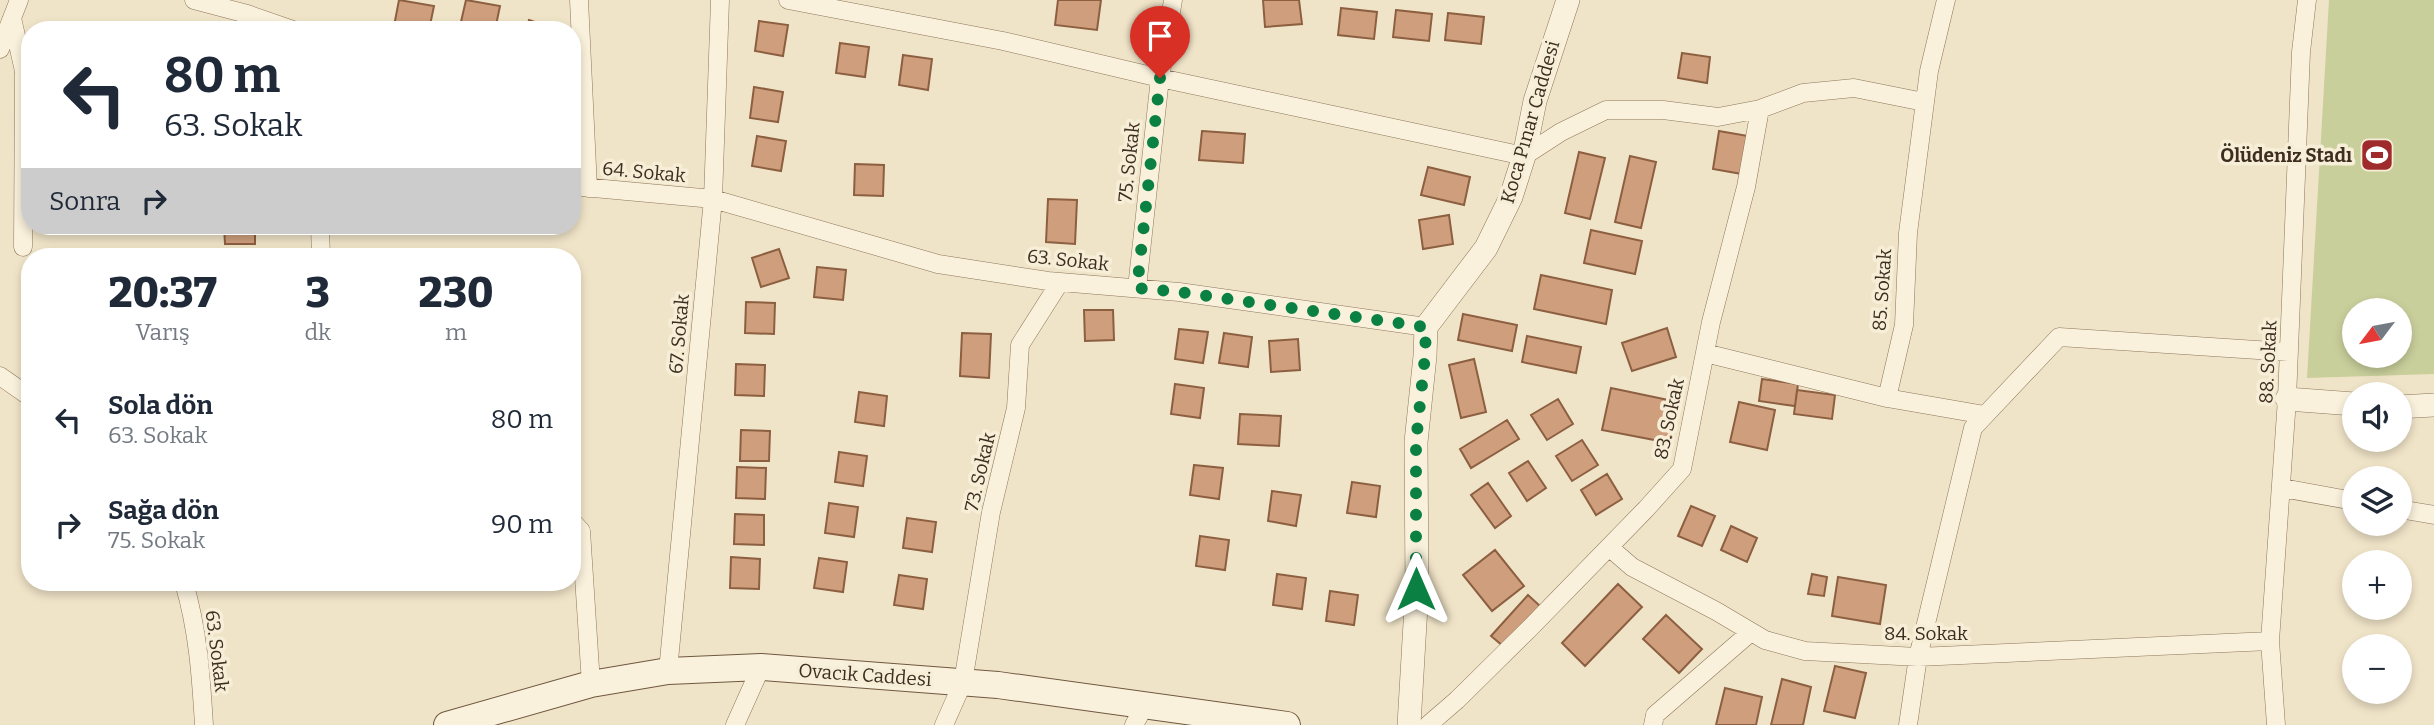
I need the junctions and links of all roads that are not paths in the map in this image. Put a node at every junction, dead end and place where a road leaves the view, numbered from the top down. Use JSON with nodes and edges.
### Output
{"nodes":[{"id":1,"x":19,"y":0,"type":"edge"},
{"id":2,"x":194,"y":0,"type":"edge"},
{"id":3,"x":579,"y":0,"type":"edge"},
{"id":4,"x":720,"y":0,"type":"edge"},
{"id":5,"x":788,"y":0,"type":"edge"},
{"id":6,"x":1174,"y":0,"type":"edge"},
{"id":7,"x":1568,"y":0,"type":"edge"},
{"id":8,"x":1946,"y":0,"type":"edge"},
{"id":9,"x":2307,"y":0,"type":"edge"},
{"id":10,"x":12,"y":18,"type":"junction"},
{"id":11,"x":267,"y":21,"type":"edge"},
{"id":12,"x":579,"y":21,"type":"edge"},
{"id":13,"x":0,"y":48,"type":"edge"},
{"id":14,"x":21,"y":58,"type":"edge"},
{"id":15,"x":1160,"y":78,"type":"junction"},
{"id":16,"x":1924,"y":102,"type":"junction"},
{"id":17,"x":1760,"y":108,"type":"junction"},
{"id":18,"x":1524,"y":156,"type":"junction"},
{"id":19,"x":581,"y":187,"type":"edge"},
{"id":20,"x":713,"y":199,"type":"junction"},
{"id":21,"x":23,"y":235,"type":"edge"},
{"id":22,"x":23,"y":247,"type":"dead end"},
{"id":23,"x":1060,"y":282,"type":"junction"},
{"id":24,"x":1137,"y":288,"type":"junction"},
{"id":25,"x":1426,"y":327,"type":"junction"},
{"id":26,"x":2289,"y":352,"type":"junction"},
{"id":27,"x":1705,"y":353,"type":"junction"},
{"id":28,"x":0,"y":376,"type":"edge"},
{"id":29,"x":21,"y":391,"type":"edge"},
{"id":30,"x":1887,"y":398,"type":"junction"},
{"id":31,"x":2287,"y":399,"type":"junction"},
{"id":32,"x":2342,"y":403,"type":"edge"},
{"id":33,"x":2434,"y":405,"type":"edge"},
{"id":34,"x":2412,"y":406,"type":"edge"},
{"id":35,"x":1985,"y":415,"type":"junction"},
{"id":36,"x":2282,"y":488,"type":"junction"},
{"id":37,"x":2342,"y":498,"type":"edge"},
{"id":38,"x":2412,"y":511,"type":"edge"},
{"id":39,"x":2434,"y":515,"type":"edge"},
{"id":40,"x":581,"y":531,"type":"edge"},
{"id":41,"x":1609,"y":547,"type":"junction"},
{"id":42,"x":186,"y":591,"type":"edge"},
{"id":43,"x":1751,"y":632,"type":"junction"},
{"id":44,"x":2270,"y":641,"type":"junction"},
{"id":45,"x":1918,"y":656,"type":"junction"},
{"id":46,"x":761,"y":667,"type":"junction"},
{"id":47,"x":668,"y":671,"type":"junction"},
{"id":48,"x":962,"y":682,"type":"junction"},
{"id":49,"x":591,"y":684,"type":"junction"},
{"id":50,"x":1139,"y":715,"type":"edge"},
{"id":51,"x":204,"y":725,"type":"edge"},
{"id":52,"x":447,"y":725,"type":"edge"},
{"id":53,"x":736,"y":725,"type":"edge"},
{"id":54,"x":944,"y":725,"type":"edge"},
{"id":55,"x":1287,"y":725,"type":"edge"},
{"id":56,"x":1409,"y":725,"type":"edge"},
{"id":57,"x":1428,"y":725,"type":"edge"},
{"id":58,"x":1653,"y":725,"type":"edge"},
{"id":59,"x":1908,"y":725,"type":"edge"},
{"id":60,"x":2276,"y":725,"type":"edge"}],
"edges":[{"from":1,"to":10,"type":"street"},
{"from":2,"to":11,"type":"street"},
{"from":3,"to":12,"type":"street"},
{"from":4,"to":20,"type":"street","name":"67. Sokak"},
{"from":5,"to":15,"type":"street"},
{"from":6,"to":15,"type":"street","name":"75. Sokak"},
{"from":7,"to":18,"type":"street","name":"Koca Pınar Caddesi"},
{"from":8,"to":16,"type":"street","name":"85. Sokak"},
{"from":9,"to":26,"type":"street","name":"88. Sokak"},
{"from":10,"to":13,"type":"street"},
{"from":10,"to":14,"type":"street"},
{"from":15,"to":18,"type":"street"},
{"from":15,"to":24,"type":"street","name":"75. Sokak"},
{"from":16,"to":17,"type":"street"},
{"from":16,"to":30,"type":"street","name":"85. Sokak"},
{"from":17,"to":18,"type":"street"},
{"from":17,"to":27,"type":"street","name":"83. Sokak"},
{"from":18,"to":25,"type":"street","name":"Koca Pınar Caddesi"},
{"from":19,"to":20,"type":"street","name":"64. Sokak"},
{"from":20,"to":23,"type":"street","name":"63. Sokak"},
{"from":20,"to":47,"type":"street","name":"67. Sokak"},
{"from":21,"to":22,"type":"street"},
{"from":23,"to":24,"type":"street","name":"63. Sokak"},
{"from":23,"to":48,"type":"street","name":"73. Sokak"},
{"from":24,"to":25,"type":"street","name":"63. Sokak"},
{"from":25,"to":56,"type":"street"},
{"from":26,"to":31,"type":"street","name":"88. Sokak"},
{"from":26,"to":35,"type":"street"},
{"from":27,"to":30,"type":"street"},
{"from":27,"to":41,"type":"street","name":"83. Sokak"},
{"from":28,"to":29,"type":"street"},
{"from":30,"to":35,"type":"street"},
{"from":31,"to":32,"type":"street"},
{"from":31,"to":36,"type":"street","name":"88. Sokak"},
{"from":33,"to":34,"type":"street"},
{"from":35,"to":45,"type":"street"},
{"from":36,"to":37,"type":"street"},
{"from":36,"to":44,"type":"street","name":"88. Sokak"},
{"from":38,"to":39,"type":"street"},
{"from":40,"to":49,"type":"street"},
{"from":41,"to":43,"type":"street","name":"84. Sokak"},
{"from":41,"to":57,"type":"street","name":"83. Sokak"},
{"from":42,"to":51,"type":"street","name":"63. Sokak"},
{"from":43,"to":45,"type":"street","name":"84. Sokak"},
{"from":43,"to":58,"type":"street"},
{"from":44,"to":45,"type":"street","name":"84. Sokak"},
{"from":44,"to":60,"type":"street","name":"88. Sokak"},
{"from":45,"to":59,"type":"street"},
{"from":46,"to":47,"type":"main road","name":"Ovacık Caddesi"},
{"from":46,"to":48,"type":"main road","name":"Ovacık Caddesi"},
{"from":46,"to":53,"type":"street"},
{"from":47,"to":49,"type":"main road","name":"Ovacık Caddesi"},
{"from":48,"to":50,"type":"main road","name":"Ovacık Caddesi"},
{"from":48,"to":54,"type":"street","name":"73. Sokak"},
{"from":49,"to":52,"type":"main road","name":"Ovacık Caddesi"},
{"from":50,"to":55,"type":"main road","name":"Ovacık Caddesi"}]}
